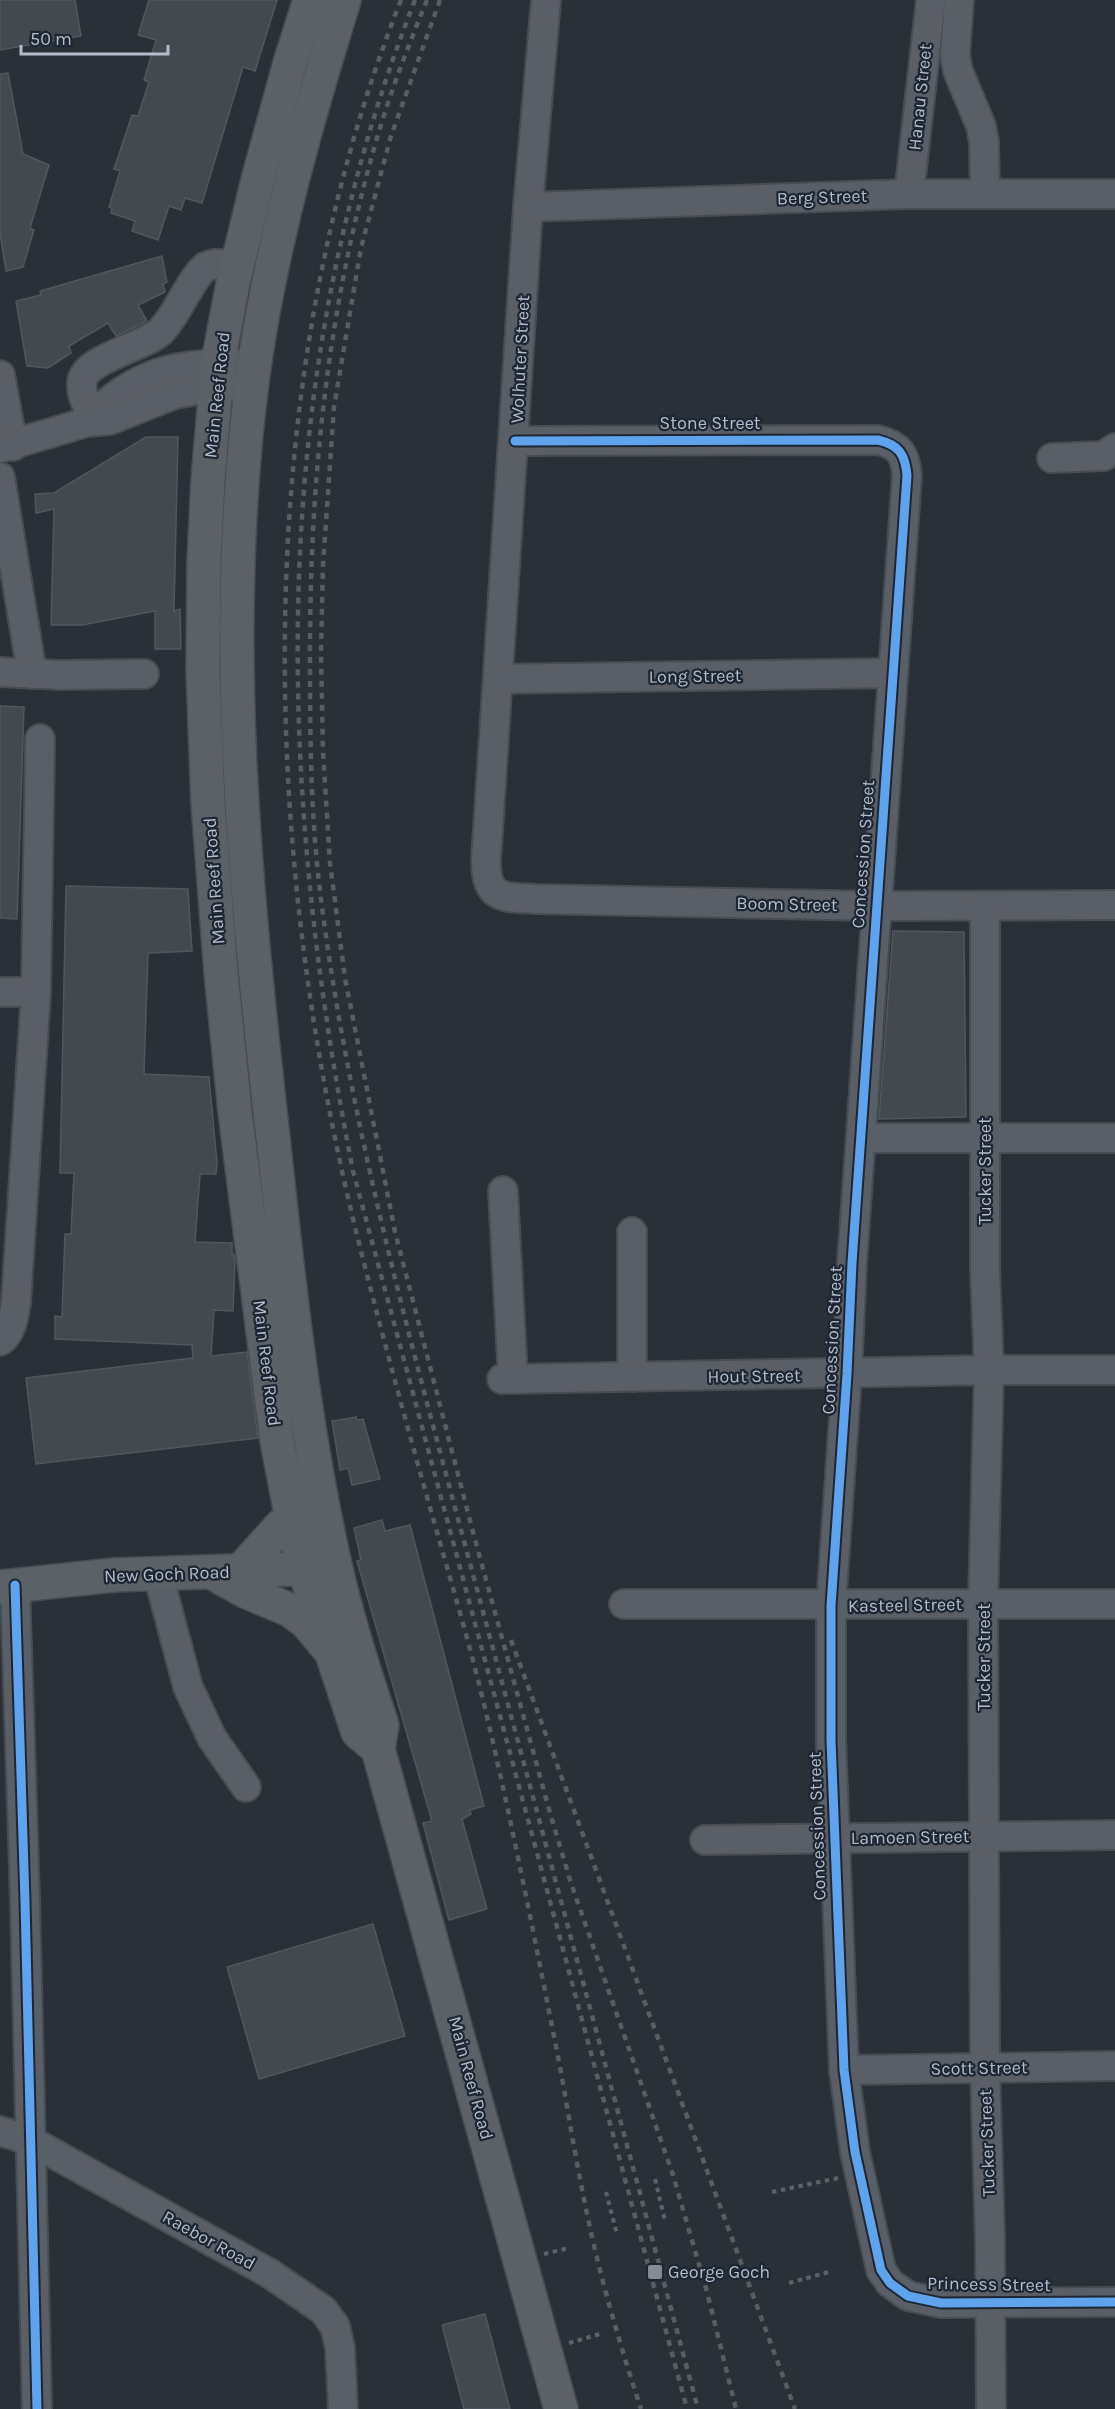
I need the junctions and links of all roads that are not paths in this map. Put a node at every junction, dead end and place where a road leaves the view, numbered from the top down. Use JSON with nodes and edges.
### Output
{"nodes":[{"id":1,"x":310,"y":0,"type":"edge"},
{"id":2,"x":344,"y":0,"type":"edge"},
{"id":3,"x":546,"y":0,"type":"edge"},
{"id":4,"x":931,"y":0,"type":"edge"},
{"id":5,"x":959,"y":0,"type":"edge"},
{"id":6,"x":909,"y":194,"type":"junction"},
{"id":7,"x":985,"y":194,"type":"junction"},
{"id":8,"x":1115,"y":194,"type":"edge"},
{"id":9,"x":528,"y":207,"type":"junction"},
{"id":10,"x":238,"y":264,"type":"junction"},
{"id":11,"x":172,"y":315,"type":"junction"},
{"id":12,"x":179,"y":367,"type":"junction"},
{"id":13,"x":0,"y":375,"type":"edge"},
{"id":14,"x":217,"y":375,"type":"junction"},
{"id":15,"x":253,"y":375,"type":"junction"},
{"id":16,"x":91,"y":420,"type":"junction"},
{"id":17,"x":515,"y":441,"type":"junction"},
{"id":18,"x":7,"y":447,"type":"edge"},
{"id":19,"x":1115,"y":448,"type":"edge"},
{"id":20,"x":902,"y":452,"type":"joint"},
{"id":21,"x":1052,"y":458,"type":"dead end"},
{"id":22,"x":0,"y":477,"type":"edge"},
{"id":23,"x":0,"y":672,"type":"edge"},
{"id":24,"x":892,"y":673,"type":"junction"},
{"id":25,"x":32,"y":674,"type":"junction"},
{"id":26,"x":144,"y":674,"type":"dead end"},
{"id":27,"x":498,"y":679,"type":"junction"},
{"id":28,"x":40,"y":739,"type":"dead end"},
{"id":29,"x":486,"y":861,"type":"joint"},
{"id":30,"x":1115,"y":905,"type":"edge"},
{"id":31,"x":877,"y":906,"type":"junction"},
{"id":32,"x":986,"y":906,"type":"junction"},
{"id":33,"x":0,"y":992,"type":"edge"},
{"id":34,"x":36,"y":992,"type":"junction"},
{"id":35,"x":861,"y":1138,"type":"junction"},
{"id":36,"x":984,"y":1138,"type":"junction"},
{"id":37,"x":1115,"y":1138,"type":"edge"},
{"id":38,"x":12,"y":1168,"type":"edge"},
{"id":39,"x":502,"y":1191,"type":"dead end"},
{"id":40,"x":632,"y":1232,"type":"dead end"},
{"id":41,"x":0,"y":1341,"type":"edge"},
{"id":42,"x":989,"y":1370,"type":"junction"},
{"id":43,"x":1115,"y":1370,"type":"edge"},
{"id":44,"x":847,"y":1374,"type":"junction"},
{"id":45,"x":632,"y":1377,"type":"junction"},
{"id":46,"x":292,"y":1519,"type":"junction"},
{"id":47,"x":320,"y":1568,"type":"junction"},
{"id":48,"x":225,"y":1571,"type":"junction"},
{"id":49,"x":158,"y":1574,"type":"junction"},
{"id":50,"x":7,"y":1586,"type":"edge"},
{"id":51,"x":624,"y":1604,"type":"dead end"},
{"id":52,"x":983,"y":1604,"type":"junction"},
{"id":53,"x":1115,"y":1604,"type":"edge"},
{"id":54,"x":831,"y":1606,"type":"junction"},
{"id":55,"x":334,"y":1655,"type":"junction"},
{"id":56,"x":378,"y":1749,"type":"junction"},
{"id":57,"x":246,"y":1787,"type":"dead end"},
{"id":58,"x":1115,"y":1835,"type":"edge"},
{"id":59,"x":986,"y":1836,"type":"junction"},
{"id":60,"x":834,"y":1839,"type":"junction"},
{"id":61,"x":705,"y":1840,"type":"dead end"},
{"id":62,"x":1115,"y":2067,"type":"edge"},
{"id":63,"x":985,"y":2068,"type":"junction"},
{"id":64,"x":844,"y":2070,"type":"junction"},
{"id":65,"x":0,"y":2131,"type":"edge"},
{"id":66,"x":29,"y":2139,"type":"junction"},
{"id":67,"x":871,"y":2228,"type":"joint"},
{"id":68,"x":1115,"y":2302,"type":"edge"},
{"id":69,"x":991,"y":2304,"type":"junction"},
{"id":70,"x":37,"y":2409,"type":"edge"},
{"id":71,"x":343,"y":2409,"type":"edge"},
{"id":72,"x":561,"y":2409,"type":"edge"},
{"id":73,"x":991,"y":2409,"type":"edge"}],
"edges":[{"from":1,"to":10,"type":"main road","name":"Main Reef Road"},
{"from":2,"to":15,"type":"main road","name":"Main Reef Road"},
{"from":3,"to":9,"type":"street","name":"Wolhuter Street"},
{"from":4,"to":6,"type":"street","name":"Hanau Street"},
{"from":5,"to":7,"type":"street"},
{"from":6,"to":7,"type":"street","name":"Berg Street"},
{"from":6,"to":9,"type":"street","name":"Berg Street"},
{"from":7,"to":8,"type":"street","name":"Berg Street"},
{"from":9,"to":17,"type":"street","name":"Wolhuter Street"},
{"from":10,"to":11,"type":"street"},
{"from":10,"to":14,"type":"main road","name":"Main Reef Road"},
{"from":11,"to":12,"type":"street"},
{"from":11,"to":16,"type":"street"},
{"from":12,"to":14,"type":"street"},
{"from":12,"to":16,"type":"street"},
{"from":13,"to":18,"type":"street"},
{"from":14,"to":15,"type":"street"},
{"from":14,"to":16,"type":"street"},
{"from":14,"to":46,"type":"main road","name":"Main Reef Road"},
{"from":15,"to":47,"type":"main road","name":"Main Reef Road"},
{"from":16,"to":18,"type":"street"},
{"from":17,"to":20,"type":"street","name":"Stone Street"},
{"from":17,"to":27,"type":"street","name":"Wolhuter Street"},
{"from":19,"to":21,"type":"street"},
{"from":20,"to":24,"type":"street","name":"Concession Street"},
{"from":22,"to":25,"type":"street"},
{"from":23,"to":25,"type":"street"},
{"from":24,"to":27,"type":"street","name":"Long Street"},
{"from":24,"to":31,"type":"street","name":"Concession Street"},
{"from":25,"to":26,"type":"street"},
{"from":27,"to":29,"type":"street","name":"Wolhuter Street"},
{"from":28,"to":34,"type":"street"},
{"from":29,"to":31,"type":"street","name":"Boom Street"},
{"from":30,"to":32,"type":"street","name":"Boom Street"},
{"from":31,"to":32,"type":"street","name":"Boom Street"},
{"from":31,"to":35,"type":"street","name":"Concession Street"},
{"from":32,"to":36,"type":"street","name":"Tucker Street"},
{"from":33,"to":34,"type":"street"},
{"from":34,"to":38,"type":"street"},
{"from":35,"to":36,"type":"street"},
{"from":35,"to":44,"type":"street","name":"Concession Street"},
{"from":36,"to":37,"type":"street"},
{"from":36,"to":42,"type":"street","name":"Tucker Street"},
{"from":38,"to":41,"type":"street"},
{"from":39,"to":45,"type":"street","name":"Hout Street"},
{"from":40,"to":45,"type":"street"},
{"from":42,"to":43,"type":"street","name":"Hout Street"},
{"from":42,"to":44,"type":"street","name":"Hout Street"},
{"from":42,"to":52,"type":"street","name":"Tucker Street"},
{"from":44,"to":45,"type":"street","name":"Hout Street"},
{"from":44,"to":54,"type":"street","name":"Concession Street"},
{"from":46,"to":47,"type":"main road","name":"Main Reef Road"},
{"from":46,"to":48,"type":"main road"},
{"from":47,"to":48,"type":"main road","name":"New Goch Road"},
{"from":47,"to":55,"type":"main road","name":"Main Reef Road"},
{"from":47,"to":56,"type":"main road","name":"Main Reef Road"},
{"from":48,"to":49,"type":"main road","name":"New Goch Road"},
{"from":48,"to":55,"type":"main road"},
{"from":49,"to":50,"type":"main road","name":"New Goch Road"},
{"from":49,"to":57,"type":"street"},
{"from":50,"to":66,"type":"street"},
{"from":51,"to":54,"type":"street","name":"Kasteel Street"},
{"from":52,"to":53,"type":"street","name":"Kasteel Street"},
{"from":52,"to":54,"type":"street","name":"Kasteel Street"},
{"from":52,"to":59,"type":"street","name":"Tucker Street"},
{"from":54,"to":60,"type":"street","name":"Concession Street"},
{"from":55,"to":56,"type":"main road","name":"Main Reef Road"},
{"from":56,"to":72,"type":"main road","name":"Main Reef Road"},
{"from":58,"to":59,"type":"street","name":"Lamoen Street"},
{"from":59,"to":60,"type":"street","name":"Lamoen Street"},
{"from":59,"to":63,"type":"street","name":"Tucker Street"},
{"from":60,"to":61,"type":"street","name":"Lamoen Street"},
{"from":60,"to":64,"type":"street","name":"Concession Street"},
{"from":62,"to":63,"type":"street","name":"Scott Street"},
{"from":63,"to":64,"type":"street","name":"Scott Street"},
{"from":63,"to":69,"type":"street","name":"Tucker Street"},
{"from":64,"to":67,"type":"street","name":"Concession Street"},
{"from":65,"to":66,"type":"street","name":"Raebor Road"},
{"from":66,"to":70,"type":"street"},
{"from":66,"to":71,"type":"street","name":"Raebor Road"},
{"from":67,"to":69,"type":"street","name":"Princess Street"},
{"from":68,"to":69,"type":"street","name":"Princess Street"},
{"from":69,"to":73,"type":"street","name":"Tucker Street"}]}
